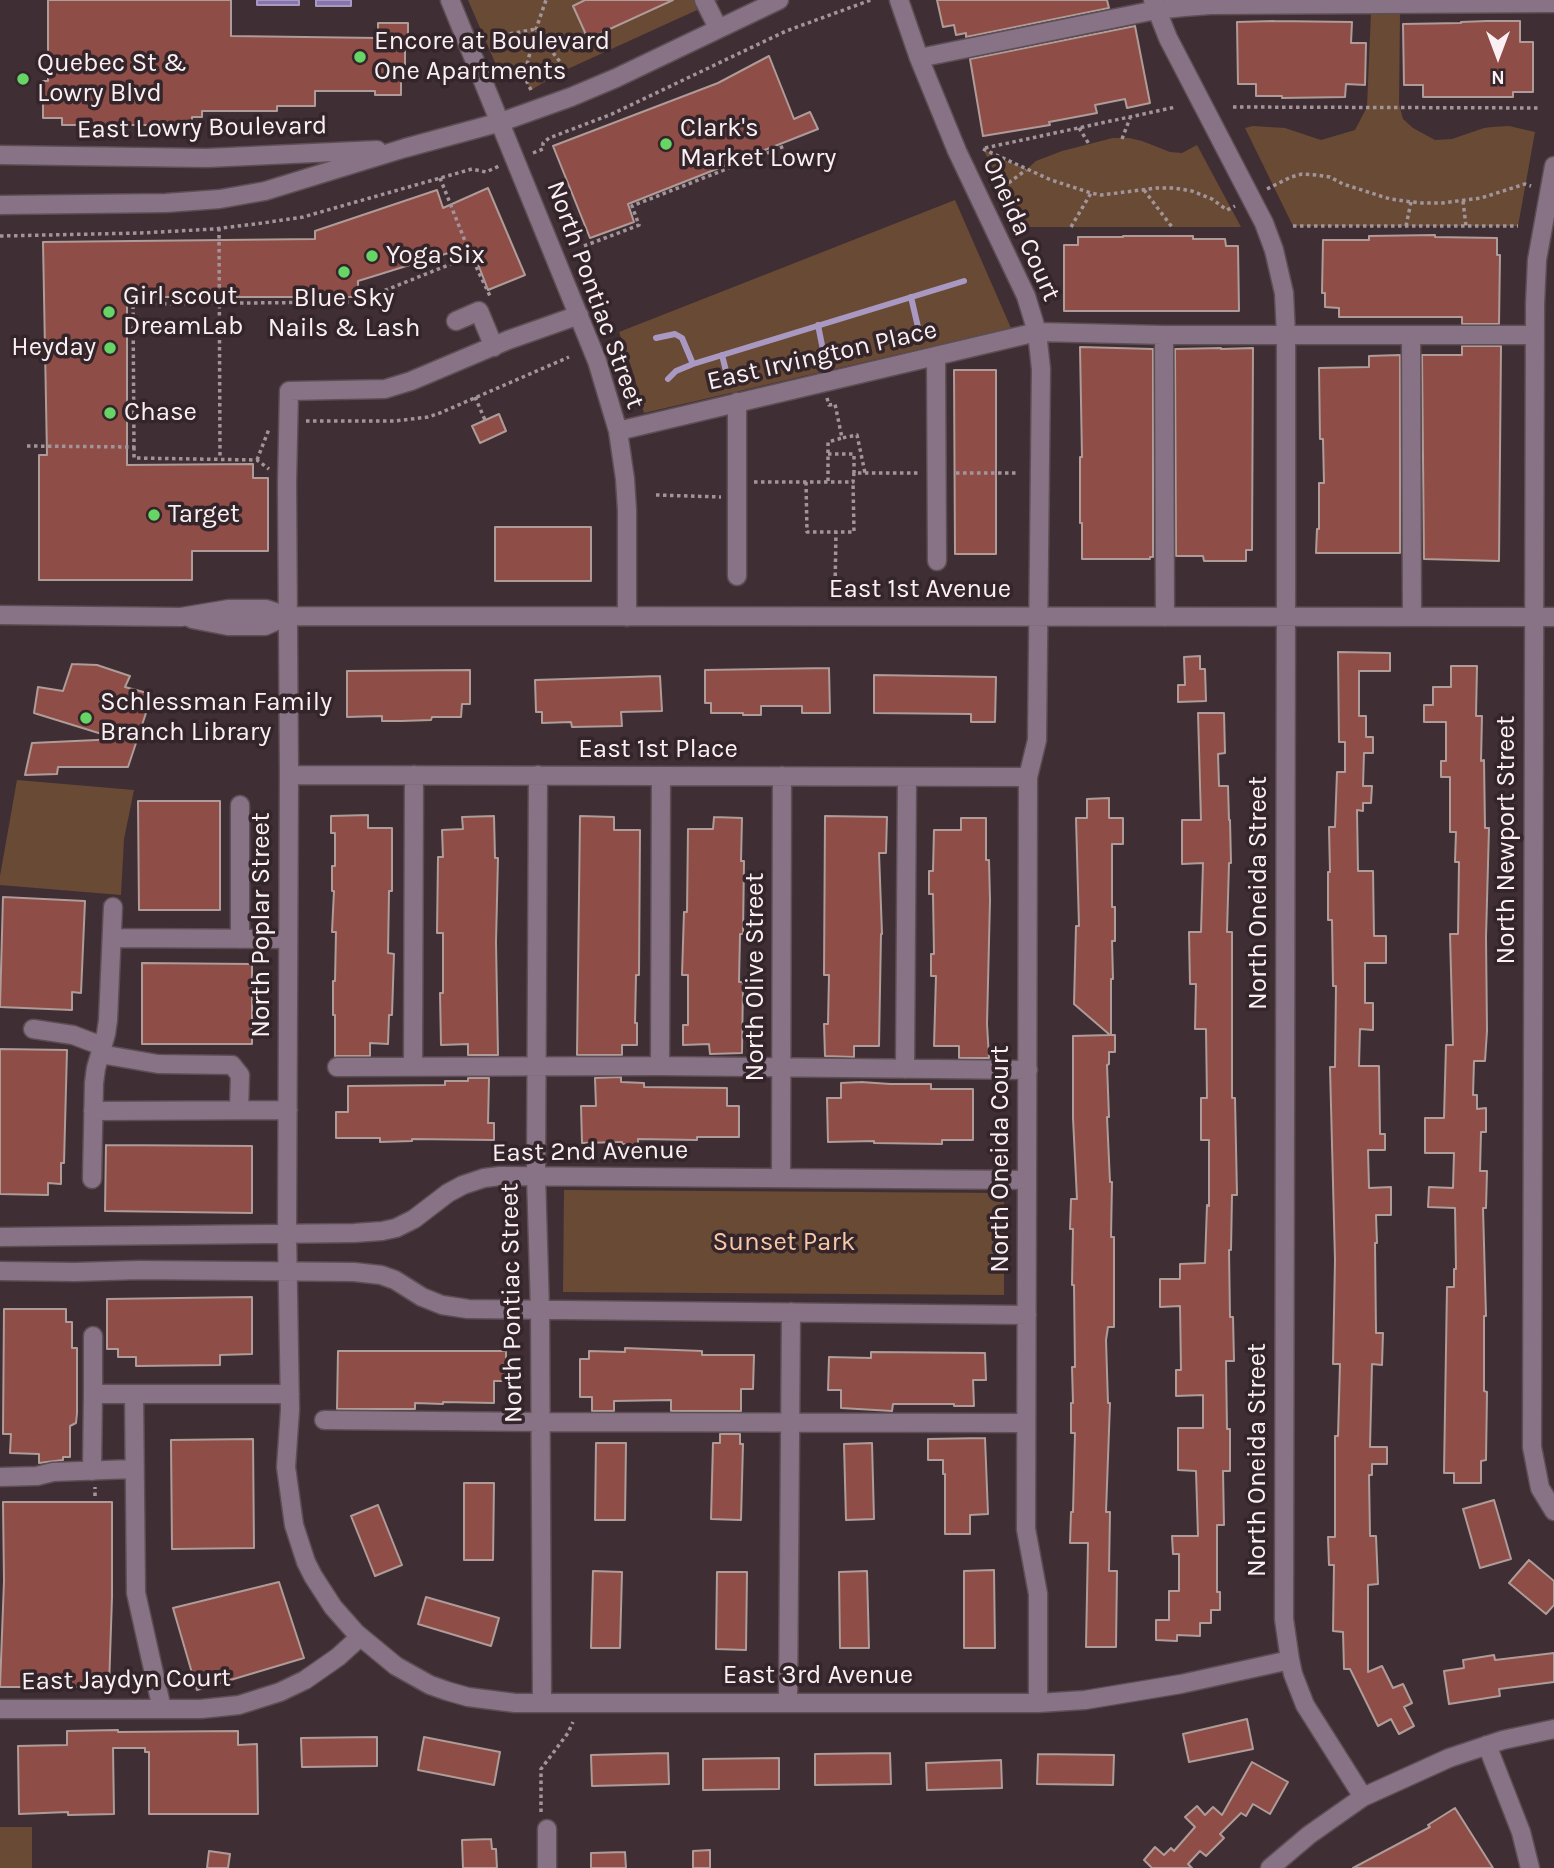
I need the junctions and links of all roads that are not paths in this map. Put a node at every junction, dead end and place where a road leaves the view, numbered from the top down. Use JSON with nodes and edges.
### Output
{"nodes":[{"id":1,"x":450,"y":0,"type":"edge"},
{"id":2,"x":704,"y":0,"type":"edge"},
{"id":3,"x":779,"y":0,"type":"edge"},
{"id":4,"x":899,"y":0,"type":"edge"},
{"id":5,"x":1554,"y":3,"type":"edge"},
{"id":6,"x":1154,"y":5,"type":"edge"},
{"id":7,"x":718,"y":28,"type":"junction"},
{"id":8,"x":919,"y":58,"type":"junction"},
{"id":9,"x":501,"y":122,"type":"junction"},
{"id":10,"x":405,"y":148,"type":"junction"},
{"id":11,"x":0,"y":155,"type":"edge"},
{"id":12,"x":1554,"y":166,"type":"edge"},
{"id":13,"x":0,"y":205,"type":"edge"},
{"id":14,"x":1535,"y":304,"type":"junction"},
{"id":15,"x":1554,"y":304,"type":"edge"},
{"id":16,"x":579,"y":315,"type":"junction"},
{"id":17,"x":456,"y":321,"type":"dead end"},
{"id":18,"x":1037,"y":332,"type":"junction"},
{"id":19,"x":1164,"y":335,"type":"junction"},
{"id":20,"x":1286,"y":335,"type":"junction"},
{"id":21,"x":1535,"y":335,"type":"junction"},
{"id":22,"x":1411,"y":336,"type":"junction"},
{"id":23,"x":494,"y":346,"type":"junction"},
{"id":24,"x":936,"y":356,"type":"junction"},
{"id":25,"x":737,"y":402,"type":"junction"},
{"id":26,"x":618,"y":431,"type":"junction"},
{"id":27,"x":937,"y":561,"type":"dead end"},
{"id":28,"x":737,"y":576,"type":"dead end"},
{"id":29,"x":0,"y":615,"type":"edge"},
{"id":30,"x":287,"y":616,"type":"junction"},
{"id":31,"x":1039,"y":616,"type":"junction"},
{"id":32,"x":627,"y":617,"type":"junction"},
{"id":33,"x":1165,"y":617,"type":"junction"},
{"id":34,"x":1285,"y":617,"type":"junction"},
{"id":35,"x":1412,"y":617,"type":"junction"},
{"id":36,"x":1533,"y":617,"type":"junction"},
{"id":37,"x":1554,"y":617,"type":"edge"},
{"id":38,"x":289,"y":775,"type":"junction"},
{"id":39,"x":414,"y":775,"type":"junction"},
{"id":40,"x":538,"y":775,"type":"junction"},
{"id":41,"x":661,"y":776,"type":"junction"},
{"id":42,"x":782,"y":776,"type":"junction"},
{"id":43,"x":907,"y":777,"type":"junction"},
{"id":44,"x":1028,"y":777,"type":"junction"},
{"id":45,"x":240,"y":804,"type":"dead end"},
{"id":46,"x":113,"y":907,"type":"dead end"},
{"id":47,"x":111,"y":938,"type":"junction"},
{"id":48,"x":240,"y":939,"type":"junction"},
{"id":49,"x":288,"y":939,"type":"junction"},
{"id":50,"x":33,"y":1029,"type":"dead end"},
{"id":51,"x":101,"y":1051,"type":"junction"},
{"id":52,"x":536,"y":1066,"type":"junction"},
{"id":53,"x":660,"y":1066,"type":"junction"},
{"id":54,"x":337,"y":1067,"type":"dead end"},
{"id":55,"x":413,"y":1067,"type":"junction"},
{"id":56,"x":782,"y":1068,"type":"junction"},
{"id":57,"x":905,"y":1069,"type":"junction"},
{"id":58,"x":1028,"y":1070,"type":"junction"},
{"id":59,"x":239,"y":1110,"type":"junction"},
{"id":60,"x":288,"y":1110,"type":"junction"},
{"id":61,"x":93,"y":1111,"type":"junction"},
{"id":62,"x":536,"y":1175,"type":"junction"},
{"id":63,"x":781,"y":1178,"type":"junction"},
{"id":64,"x":92,"y":1179,"type":"dead end"},
{"id":65,"x":1027,"y":1180,"type":"junction"},
{"id":66,"x":287,"y":1233,"type":"junction"},
{"id":67,"x":0,"y":1237,"type":"edge"},
{"id":68,"x":0,"y":1271,"type":"edge"},
{"id":69,"x":288,"y":1271,"type":"junction"},
{"id":70,"x":540,"y":1310,"type":"junction"},
{"id":71,"x":791,"y":1312,"type":"junction"},
{"id":72,"x":1027,"y":1315,"type":"junction"},
{"id":73,"x":93,"y":1336,"type":"dead end"},
{"id":74,"x":93,"y":1394,"type":"junction"},
{"id":75,"x":134,"y":1394,"type":"junction"},
{"id":76,"x":289,"y":1394,"type":"junction"},
{"id":77,"x":324,"y":1420,"type":"dead end"},
{"id":78,"x":541,"y":1422,"type":"junction"},
{"id":79,"x":790,"y":1422,"type":"junction"},
{"id":80,"x":1026,"y":1423,"type":"junction"},
{"id":81,"x":134,"y":1469,"type":"junction"},
{"id":82,"x":92,"y":1471,"type":"junction"},
{"id":83,"x":0,"y":1477,"type":"edge"},
{"id":84,"x":1554,"y":1511,"type":"edge"},
{"id":85,"x":360,"y":1637,"type":"junction"},
{"id":86,"x":1290,"y":1660,"type":"junction"},
{"id":87,"x":542,"y":1703,"type":"junction"},
{"id":88,"x":788,"y":1703,"type":"junction"},
{"id":89,"x":1038,"y":1703,"type":"junction"},
{"id":90,"x":0,"y":1709,"type":"edge"},
{"id":91,"x":162,"y":1709,"type":"junction"},
{"id":92,"x":1554,"y":1729,"type":"edge"},
{"id":93,"x":1487,"y":1745,"type":"junction"},
{"id":94,"x":1363,"y":1797,"type":"junction"},
{"id":95,"x":547,"y":1829,"type":"road end"},
{"id":96,"x":547,"y":1868,"type":"edge"},
{"id":97,"x":1270,"y":1868,"type":"edge"},
{"id":98,"x":1530,"y":1868,"type":"edge"}],
"edges":[{"from":1,"to":9,"type":"street","name":"North Pontiac Street"},
{"from":2,"to":7,"type":"street"},
{"from":3,"to":7,"type":"street","name":"East Lowry Boulevard"},
{"from":4,"to":8,"type":"street","name":"Oneida Court"},
{"from":5,"to":6,"type":"street"},
{"from":6,"to":8,"type":"street"},
{"from":6,"to":20,"type":"street","name":"North Oneida Street"},
{"from":7,"to":9,"type":"street","name":"East Lowry Boulevard"},
{"from":8,"to":18,"type":"street","name":"Oneida Court"},
{"from":9,"to":10,"type":"street","name":"East Lowry Boulevard"},
{"from":9,"to":16,"type":"street","name":"North Pontiac Street"},
{"from":10,"to":11,"type":"street","name":"East Lowry Boulevard"},
{"from":10,"to":13,"type":"street","name":"East Lowry Boulevard"},
{"from":12,"to":14,"type":"street","name":"North Newport Street"},
{"from":14,"to":15,"type":"street"},
{"from":14,"to":21,"type":"street","name":"North Newport Street"},
{"from":16,"to":23,"type":"street"},
{"from":16,"to":26,"type":"street","name":"North Pontiac Street"},
{"from":17,"to":23,"type":"street"},
{"from":18,"to":19,"type":"street","name":"East Irvington Place"},
{"from":18,"to":24,"type":"street","name":"East Irvington Place"},
{"from":18,"to":31,"type":"street","name":"Oneida Court"},
{"from":19,"to":20,"type":"street","name":"East Irvington Place"},
{"from":19,"to":33,"type":"street"},
{"from":20,"to":22,"type":"street","name":"East Irvington Place"},
{"from":20,"to":34,"type":"street","name":"North Oneida Street"},
{"from":21,"to":22,"type":"street","name":"East Irvington Place"},
{"from":21,"to":36,"type":"street","name":"North Newport Street"},
{"from":22,"to":35,"type":"street"},
{"from":23,"to":30,"type":"street","name":"North Poplar Street"},
{"from":24,"to":25,"type":"street","name":"East Irvington Place"},
{"from":24,"to":27,"type":"street"},
{"from":25,"to":26,"type":"street","name":"East Irvington Place"},
{"from":25,"to":28,"type":"street"},
{"from":26,"to":32,"type":"street","name":"North Pontiac Street"},
{"from":29,"to":30,"type":"street","name":"East 1st Avenue"},
{"from":30,"to":32,"type":"street","name":"East 1st Avenue"},
{"from":30,"to":38,"type":"street","name":"North Poplar Street"},
{"from":31,"to":32,"type":"street","name":"East 1st Avenue"},
{"from":31,"to":33,"type":"street","name":"East 1st Avenue"},
{"from":31,"to":44,"type":"street","name":"North Oneida Court"},
{"from":33,"to":34,"type":"street","name":"East 1st Avenue"},
{"from":34,"to":35,"type":"street","name":"East 1st Avenue"},
{"from":34,"to":86,"type":"street","name":"North Oneida Street"},
{"from":35,"to":36,"type":"street","name":"East 1st Avenue"},
{"from":36,"to":37,"type":"street","name":"East 1st Avenue"},
{"from":36,"to":84,"type":"street","name":"North Newport Street"},
{"from":38,"to":39,"type":"street","name":"East 1st Place"},
{"from":38,"to":49,"type":"street","name":"North Poplar Street"},
{"from":39,"to":40,"type":"street","name":"East 1st Place"},
{"from":39,"to":55,"type":"street"},
{"from":40,"to":41,"type":"street","name":"East 1st Place"},
{"from":40,"to":52,"type":"street","name":"North Pontiac Street"},
{"from":41,"to":42,"type":"street","name":"East 1st Place"},
{"from":41,"to":53,"type":"street"},
{"from":42,"to":43,"type":"street","name":"East 1st Place"},
{"from":42,"to":56,"type":"street","name":"North Olive Street"},
{"from":43,"to":44,"type":"street","name":"East 1st Place"},
{"from":43,"to":57,"type":"street"},
{"from":44,"to":58,"type":"street","name":"North Oneida Court"},
{"from":45,"to":48,"type":"street"},
{"from":46,"to":47,"type":"street"},
{"from":47,"to":48,"type":"street"},
{"from":47,"to":51,"type":"street"},
{"from":48,"to":49,"type":"street"},
{"from":49,"to":60,"type":"street","name":"North Poplar Street"},
{"from":50,"to":51,"type":"street"},
{"from":51,"to":59,"type":"street"},
{"from":51,"to":61,"type":"street"},
{"from":52,"to":53,"type":"street"},
{"from":52,"to":55,"type":"street"},
{"from":52,"to":62,"type":"street","name":"North Pontiac Street"},
{"from":53,"to":56,"type":"street"},
{"from":54,"to":55,"type":"street"},
{"from":56,"to":57,"type":"street"},
{"from":56,"to":63,"type":"street","name":"North Olive Street"},
{"from":57,"to":58,"type":"street"},
{"from":58,"to":65,"type":"street","name":"North Oneida Court"},
{"from":59,"to":60,"type":"street"},
{"from":59,"to":61,"type":"street"},
{"from":60,"to":66,"type":"street","name":"North Poplar Street"},
{"from":61,"to":64,"type":"street"},
{"from":62,"to":63,"type":"street","name":"East 2nd Avenue"},
{"from":62,"to":66,"type":"street","name":"East 2nd Avenue"},
{"from":62,"to":70,"type":"street","name":"North Pontiac Street"},
{"from":63,"to":65,"type":"street","name":"East 2nd Avenue"},
{"from":65,"to":72,"type":"street","name":"North Oneida Court"},
{"from":66,"to":67,"type":"street","name":"East 2nd Avenue"},
{"from":66,"to":69,"type":"street","name":"North Poplar Street"},
{"from":68,"to":69,"type":"street"},
{"from":69,"to":70,"type":"street"},
{"from":69,"to":76,"type":"street"},
{"from":70,"to":71,"type":"street"},
{"from":70,"to":78,"type":"street","name":"North Pontiac Street"},
{"from":71,"to":72,"type":"street"},
{"from":71,"to":79,"type":"street"},
{"from":72,"to":80,"type":"street","name":"North Oneida Court"},
{"from":73,"to":74,"type":"street"},
{"from":74,"to":75,"type":"street"},
{"from":74,"to":82,"type":"street"},
{"from":75,"to":76,"type":"street"},
{"from":75,"to":81,"type":"street"},
{"from":76,"to":85,"type":"street"},
{"from":77,"to":78,"type":"street"},
{"from":78,"to":79,"type":"street"},
{"from":78,"to":87,"type":"street","name":"North Pontiac Street"},
{"from":79,"to":80,"type":"street"},
{"from":79,"to":88,"type":"street"},
{"from":80,"to":89,"type":"street","name":"North Oneida Court"},
{"from":81,"to":82,"type":"street"},
{"from":81,"to":91,"type":"street"},
{"from":82,"to":83,"type":"street"},
{"from":85,"to":87,"type":"street","name":"East 3rd Avenue"},
{"from":85,"to":91,"type":"street","name":"East Jaydyn Court"},
{"from":86,"to":89,"type":"street","name":"East 3rd Avenue"},
{"from":86,"to":94,"type":"street","name":"North Oneida Street"},
{"from":87,"to":88,"type":"street","name":"East 3rd Avenue"},
{"from":88,"to":89,"type":"street","name":"East 3rd Avenue"},
{"from":90,"to":91,"type":"street","name":"East Jaydyn Court"},
{"from":92,"to":93,"type":"street"},
{"from":93,"to":94,"type":"street"},
{"from":93,"to":98,"type":"street"},
{"from":94,"to":97,"type":"street"},
{"from":95,"to":96,"type":"street"}]}
